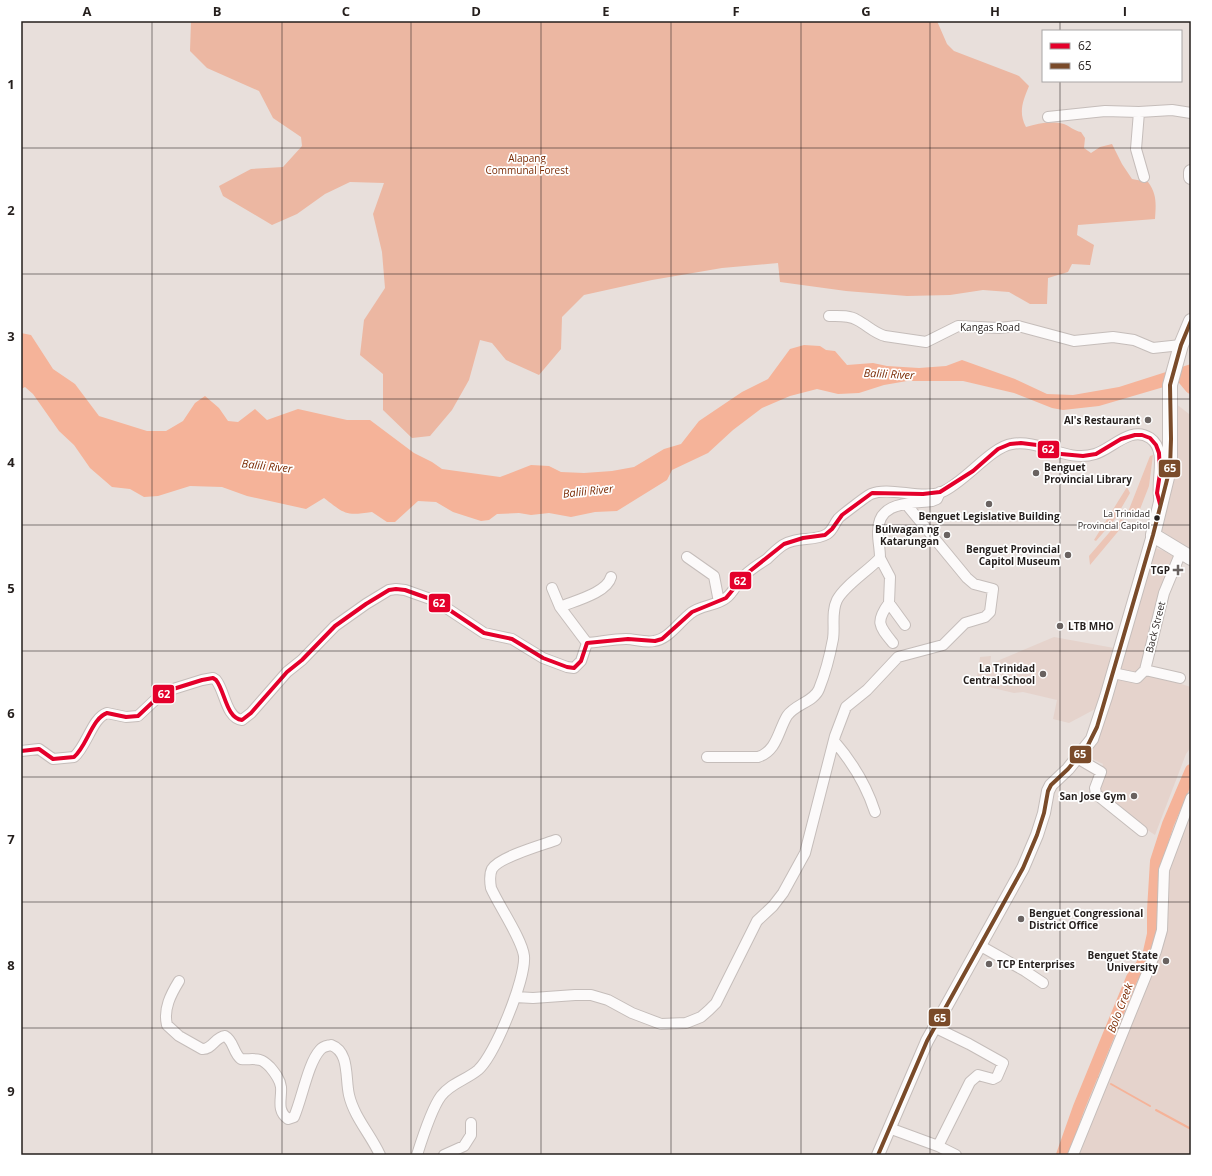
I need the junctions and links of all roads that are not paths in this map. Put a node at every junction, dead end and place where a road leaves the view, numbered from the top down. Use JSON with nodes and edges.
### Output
{"nodes":[{"id":1,"x":1139,"y":112,"type":"junction"},
{"id":2,"x":1191,"y":113,"type":"edge"},
{"id":3,"x":1048,"y":117,"type":"dead end"},
{"id":4,"x":1191,"y":172,"type":"edge"},
{"id":5,"x":1144,"y":177,"type":"dead end"},
{"id":6,"x":1191,"y":178,"type":"edge"},
{"id":7,"x":829,"y":316,"type":"dead end"},
{"id":8,"x":1190,"y":328,"type":"edge"},
{"id":9,"x":1181,"y":345,"type":"junction"},
{"id":10,"x":940,"y":492,"type":"junction"},
{"id":11,"x":906,"y":504,"type":"junction"},
{"id":12,"x":1160,"y":504,"type":"junction"},
{"id":13,"x":1153,"y":535,"type":"junction"},
{"id":14,"x":1186,"y":555,"type":"edge"},
{"id":15,"x":687,"y":557,"type":"dead end"},
{"id":16,"x":880,"y":558,"type":"junction"},
{"id":17,"x":611,"y":577,"type":"dead end"},
{"id":18,"x":552,"y":588,"type":"dead end"},
{"id":19,"x":719,"y":602,"type":"junction"},
{"id":20,"x":888,"y":603,"type":"junction"},
{"id":21,"x":560,"y":607,"type":"junction"},
{"id":22,"x":905,"y":625,"type":"dead end"},
{"id":23,"x":587,"y":643,"type":"junction"},
{"id":24,"x":893,"y":643,"type":"dead end"},
{"id":25,"x":1145,"y":670,"type":"junction"},
{"id":26,"x":1113,"y":673,"type":"junction"},
{"id":27,"x":1180,"y":678,"type":"dead end"},
{"id":28,"x":834,"y":741,"type":"junction"},
{"id":29,"x":21,"y":751,"type":"edge"},
{"id":30,"x":707,"y":757,"type":"dead end"},
{"id":31,"x":1077,"y":758,"type":"junction"},
{"id":32,"x":1191,"y":798,"type":"edge"},
{"id":33,"x":875,"y":812,"type":"dead end"},
{"id":34,"x":1142,"y":831,"type":"dead end"},
{"id":35,"x":556,"y":840,"type":"dead end"},
{"id":36,"x":979,"y":945,"type":"junction"},
{"id":37,"x":179,"y":981,"type":"dead end"},
{"id":38,"x":1043,"y":983,"type":"dead end"},
{"id":39,"x":514,"y":997,"type":"junction"},
{"id":40,"x":934,"y":1027,"type":"junction"},
{"id":41,"x":471,"y":1123,"type":"dead end"},
{"id":42,"x":889,"y":1128,"type":"junction"},
{"id":43,"x":938,"y":1146,"type":"junction"},
{"id":44,"x":380,"y":1155,"type":"edge"},
{"id":45,"x":417,"y":1155,"type":"edge"},
{"id":46,"x":444,"y":1155,"type":"edge"},
{"id":47,"x":878,"y":1155,"type":"edge"},
{"id":48,"x":956,"y":1155,"type":"edge"},
{"id":49,"x":1073,"y":1155,"type":"edge"}],
"edges":[{"from":1,"to":2,"type":"street"},
{"from":1,"to":3,"type":"street"},
{"from":1,"to":5,"type":"street"},
{"from":4,"to":6,"type":"highway"},
{"from":7,"to":9,"type":"street","name":"Kangas Road"},
{"from":8,"to":9,"type":"highway"},
{"from":9,"to":12,"type":"highway"},
{"from":10,"to":11,"type":"street"},
{"from":10,"to":12,"type":"street"},
{"from":10,"to":19,"type":"street"},
{"from":11,"to":16,"type":"street"},
{"from":11,"to":28,"type":"street"},
{"from":12,"to":13,"type":"highway"},
{"from":13,"to":14,"type":"highway"},
{"from":13,"to":26,"type":"main road"},
{"from":14,"to":25,"type":"street","name":"Back Street"},
{"from":15,"to":19,"type":"street"},
{"from":16,"to":20,"type":"street"},
{"from":16,"to":30,"type":"street"},
{"from":17,"to":21,"type":"street"},
{"from":18,"to":21,"type":"street"},
{"from":19,"to":23,"type":"street"},
{"from":20,"to":22,"type":"street"},
{"from":20,"to":24,"type":"street"},
{"from":21,"to":23,"type":"street"},
{"from":23,"to":29,"type":"street"},
{"from":25,"to":26,"type":"street"},
{"from":25,"to":27,"type":"street"},
{"from":26,"to":31,"type":"main road"},
{"from":28,"to":33,"type":"street"},
{"from":28,"to":39,"type":"street"},
{"from":31,"to":34,"type":"street"},
{"from":31,"to":36,"type":"main road"},
{"from":32,"to":49,"type":"street"},
{"from":35,"to":39,"type":"street"},
{"from":36,"to":38,"type":"street"},
{"from":36,"to":40,"type":"main road"},
{"from":37,"to":44,"type":"street"},
{"from":39,"to":45,"type":"street"},
{"from":40,"to":42,"type":"main road"},
{"from":40,"to":43,"type":"street"},
{"from":41,"to":46,"type":"street"},
{"from":42,"to":43,"type":"street"},
{"from":42,"to":47,"type":"main road"},
{"from":43,"to":48,"type":"street"}]}
